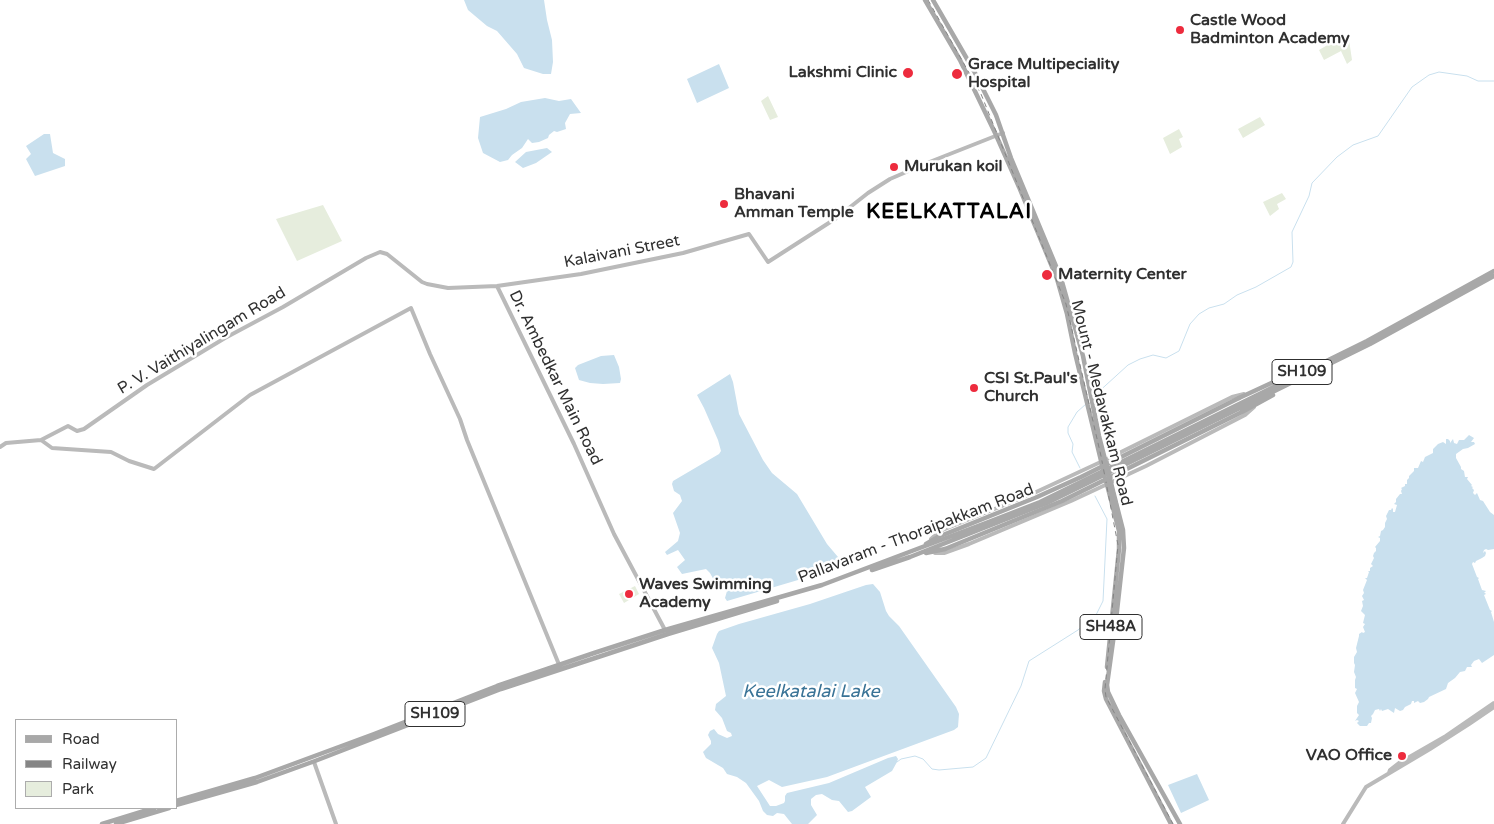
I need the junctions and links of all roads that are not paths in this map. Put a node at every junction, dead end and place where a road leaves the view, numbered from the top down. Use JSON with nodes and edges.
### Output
{"nodes":[{"id":1,"x":925,"y":0,"type":"edge"},
{"id":2,"x":933,"y":0,"type":"edge"},
{"id":3,"x":1003,"y":133,"type":"junction"},
{"id":4,"x":996,"y":135,"type":"junction"},
{"id":5,"x":387,"y":254,"type":"joint"},
{"id":6,"x":1494,"y":271,"type":"edge"},
{"id":7,"x":1494,"y":276,"type":"edge"},
{"id":8,"x":498,"y":286,"type":"junction"},
{"id":9,"x":1298,"y":374,"type":"junction"},
{"id":10,"x":1295,"y":381,"type":"junction"},
{"id":11,"x":1253,"y":391,"type":"junction"},
{"id":12,"x":1088,"y":393,"type":"junction"},
{"id":13,"x":1261,"y":401,"type":"junction"},
{"id":14,"x":41,"y":440,"type":"junction"},
{"id":15,"x":0,"y":447,"type":"edge"},
{"id":16,"x":1103,"y":461,"type":"junction"},
{"id":17,"x":1106,"y":472,"type":"junction"},
{"id":18,"x":1109,"y":483,"type":"junction"},
{"id":19,"x":926,"y":544,"type":"junction"},
{"id":20,"x":927,"y":552,"type":"junction"},
{"id":21,"x":913,"y":553,"type":"junction"},
{"id":22,"x":845,"y":578,"type":"junction"},
{"id":23,"x":665,"y":630,"type":"junction"},
{"id":24,"x":560,"y":667,"type":"junction"},
{"id":25,"x":1494,"y":705,"type":"edge"},
{"id":26,"x":314,"y":762,"type":"junction"},
{"id":27,"x":178,"y":800,"type":"edge"},
{"id":28,"x":178,"y":804,"type":"edge"},
{"id":29,"x":151,"y":809,"type":"edge"},
{"id":30,"x":165,"y":809,"type":"edge"},
{"id":31,"x":102,"y":824,"type":"edge"},
{"id":32,"x":116,"y":824,"type":"edge"},
{"id":33,"x":336,"y":824,"type":"edge"},
{"id":34,"x":1171,"y":824,"type":"edge"},
{"id":35,"x":1180,"y":824,"type":"edge"},
{"id":36,"x":1343,"y":824,"type":"edge"}],
"edges":[{"from":1,"to":4,"type":"main road","name":"Mount - Medavakkam Road","number":"SH48A"},
{"from":2,"to":3,"type":"main road","name":"Mount - Medavakkam Road","number":"SH48A"},
{"from":3,"to":4,"type":"street"},
{"from":3,"to":12,"type":"main road","name":"Mount - Medavakkam Road","number":"SH48A"},
{"from":4,"to":8,"type":"street","name":"Kalaivani Street"},
{"from":4,"to":12,"type":"main road","name":"Mount - Medavakkam Road","number":"SH48A"},
{"from":5,"to":8,"type":"street","name":"Kalaivani Street"},
{"from":5,"to":14,"type":"street","name":"P. V. Vaithiyalingam Road"},
{"from":6,"to":9,"type":"main road","name":"Pallavaram - Thoraipakkam Road","number":"SH109"},
{"from":7,"to":10,"type":"main road","name":"Pallavaram - Thoraipakkam Road","number":"SH109"},
{"from":8,"to":23,"type":"street","name":"Dr. Ambedkar Main Road"},
{"from":9,"to":11,"type":"main road"},
{"from":9,"to":17,"type":"main road","name":"Pallavaram - Thoraipakkam Road","number":"SH109"},
{"from":10,"to":13,"type":"main road"},
{"from":10,"to":17,"type":"main road","name":"Pallavaram - Thoraipakkam Road","number":"SH109"},
{"from":11,"to":16,"type":"street"},
{"from":11,"to":19,"type":"main road","bridge":true},
{"from":12,"to":16,"type":"main road","name":"Mount - Medavakkam Road","number":"SH48A"},
{"from":13,"to":18,"type":"street"},
{"from":13,"to":20,"type":"main road","bridge":true},
{"from":14,"to":15,"type":"street","name":"P. V. Vaithiyalingam Road"},
{"from":14,"to":24,"type":"street"},
{"from":16,"to":17,"type":"main road","number":"SH48A"},
{"from":16,"to":19,"type":"street"},
{"from":17,"to":18,"type":"main road","number":"SH48A"},
{"from":17,"to":21,"type":"main road","name":"Pallavaram - Thoraipakkam Road","number":"SH109"},
{"from":18,"to":20,"type":"street"},
{"from":18,"to":34,"type":"main road","name":"Mount - Medavakkam Road","number":"SH48A"},
{"from":18,"to":35,"type":"main road","number":"SH48A"},
{"from":19,"to":21,"type":"main road"},
{"from":20,"to":21,"type":"main road"},
{"from":21,"to":22,"type":"main road","name":"Pallavaram - Thoraipakkam Road","number":"SH109"},
{"from":22,"to":23,"type":"main road","name":"Pallavaram - Thoraipakkam Road","number":"SH109"},
{"from":22,"to":24,"type":"main road","name":"Pallavaram - Thoraipakkam Road","number":"SH109"},
{"from":23,"to":24,"type":"main road","name":"Pallavaram - Thoraipakkam Road","number":"SH109"},
{"from":24,"to":26,"type":"main road","name":"Pallavaram - Thoraipakkam Road","number":"SH109"},
{"from":24,"to":27,"type":"main road","name":"Pallavaram - Thoraipakkam Road","number":"SH109"},
{"from":25,"to":36,"type":"street"},
{"from":26,"to":28,"type":"main road","name":"Pallavaram - Thoraipakkam Road","number":"SH109"},
{"from":26,"to":33,"type":"street"},
{"from":29,"to":31,"type":"main road"},
{"from":30,"to":32,"type":"main road"}]}
